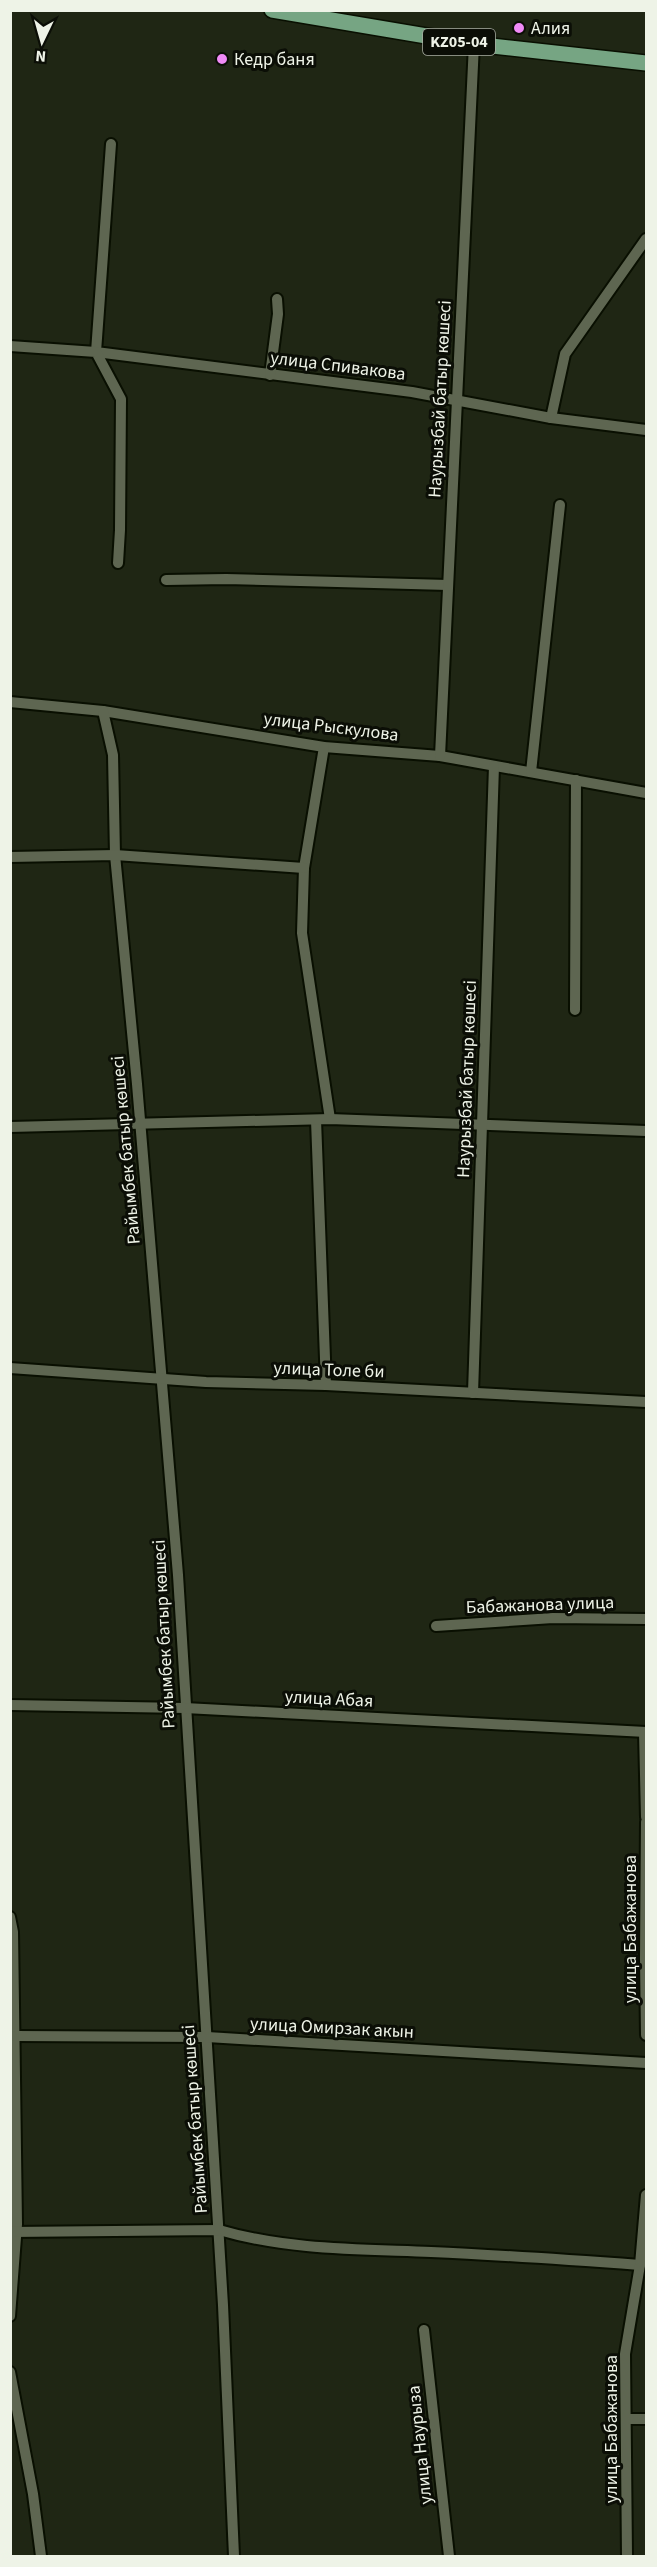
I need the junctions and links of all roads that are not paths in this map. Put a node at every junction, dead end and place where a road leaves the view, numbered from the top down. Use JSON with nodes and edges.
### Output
{"nodes":[{"id":1,"x":273,"y":10,"type":"edge"},
{"id":2,"x":339,"y":16,"type":"edge"},
{"id":3,"x":474,"y":44,"type":"junction"},
{"id":4,"x":646,"y":63,"type":"edge"},
{"id":5,"x":111,"y":144,"type":"dead end"},
{"id":6,"x":646,"y":239,"type":"edge"},
{"id":7,"x":277,"y":299,"type":"dead end"},
{"id":8,"x":10,"y":345,"type":"edge"},
{"id":9,"x":96,"y":352,"type":"junction"},
{"id":10,"x":270,"y":375,"type":"junction"},
{"id":11,"x":457,"y":400,"type":"junction"},
{"id":12,"x":551,"y":418,"type":"junction"},
{"id":13,"x":646,"y":430,"type":"edge"},
{"id":14,"x":560,"y":505,"type":"dead end"},
{"id":15,"x":118,"y":563,"type":"dead end"},
{"id":16,"x":165,"y":580,"type":"dead end"},
{"id":17,"x":448,"y":585,"type":"junction"},
{"id":18,"x":10,"y":702,"type":"edge"},
{"id":19,"x":102,"y":711,"type":"junction"},
{"id":20,"x":324,"y":747,"type":"junction"},
{"id":21,"x":440,"y":756,"type":"junction"},
{"id":22,"x":494,"y":766,"type":"junction"},
{"id":23,"x":531,"y":772,"type":"junction"},
{"id":24,"x":576,"y":780,"type":"junction"},
{"id":25,"x":646,"y":793,"type":"edge"},
{"id":26,"x":115,"y":855,"type":"junction"},
{"id":27,"x":10,"y":857,"type":"edge"},
{"id":28,"x":304,"y":868,"type":"junction"},
{"id":29,"x":575,"y":1010,"type":"dead end"},
{"id":30,"x":330,"y":1119,"type":"junction"},
{"id":31,"x":316,"y":1120,"type":"junction"},
{"id":32,"x":141,"y":1125,"type":"junction"},
{"id":33,"x":482,"y":1126,"type":"junction"},
{"id":34,"x":10,"y":1127,"type":"edge"},
{"id":35,"x":646,"y":1131,"type":"edge"},
{"id":36,"x":10,"y":1368,"type":"edge"},
{"id":37,"x":162,"y":1377,"type":"junction"},
{"id":38,"x":326,"y":1385,"type":"junction"},
{"id":39,"x":473,"y":1392,"type":"junction"},
{"id":40,"x":646,"y":1402,"type":"edge"},
{"id":41,"x":646,"y":1618,"type":"edge"},
{"id":42,"x":436,"y":1626,"type":"dead end"},
{"id":43,"x":10,"y":1705,"type":"edge"},
{"id":44,"x":185,"y":1708,"type":"junction"},
{"id":45,"x":645,"y":1732,"type":"edge"},
{"id":46,"x":646,"y":1817,"type":"edge"},
{"id":47,"x":646,"y":1822,"type":"edge"},
{"id":48,"x":10,"y":1917,"type":"edge"},
{"id":49,"x":15,"y":2036,"type":"junction"},
{"id":50,"x":646,"y":2036,"type":"edge"},
{"id":51,"x":207,"y":2037,"type":"junction"},
{"id":52,"x":646,"y":2063,"type":"edge"},
{"id":53,"x":646,"y":2195,"type":"edge"},
{"id":54,"x":219,"y":2230,"type":"junction"},
{"id":55,"x":14,"y":2232,"type":"edge"},
{"id":56,"x":640,"y":2265,"type":"junction"},
{"id":57,"x":10,"y":2316,"type":"edge"},
{"id":58,"x":424,"y":2330,"type":"dead end"},
{"id":59,"x":10,"y":2372,"type":"edge"},
{"id":60,"x":627,"y":2419,"type":"junction"},
{"id":61,"x":646,"y":2419,"type":"edge"},
{"id":62,"x":41,"y":2556,"type":"edge"},
{"id":63,"x":234,"y":2556,"type":"edge"},
{"id":64,"x":449,"y":2556,"type":"edge"},
{"id":65,"x":627,"y":2556,"type":"edge"}],
"edges":[{"from":1,"to":2,"type":"main road","number":"KZ05-04"},
{"from":2,"to":3,"type":"main road","number":"KZ05-04"},
{"from":3,"to":4,"type":"main road","number":"KZ05-04"},
{"from":3,"to":11,"type":"street","name":"Наурызбай батыр көшесі"},
{"from":5,"to":9,"type":"street"},
{"from":6,"to":12,"type":"street"},
{"from":7,"to":10,"type":"street"},
{"from":8,"to":9,"type":"street","name":"улица Спивакова"},
{"from":9,"to":10,"type":"street","name":"улица Спивакова"},
{"from":9,"to":15,"type":"street"},
{"from":10,"to":11,"type":"street","name":"улица Спивакова"},
{"from":11,"to":12,"type":"street","name":"улица Спивакова"},
{"from":11,"to":17,"type":"street","name":"Наурызбай батыр көшесі"},
{"from":12,"to":13,"type":"street","name":"улица Спивакова"},
{"from":14,"to":23,"type":"street"},
{"from":16,"to":17,"type":"street"},
{"from":17,"to":21,"type":"street","name":"Наурызбай батыр көшесі"},
{"from":18,"to":19,"type":"street","name":"улица Рыскулова"},
{"from":19,"to":20,"type":"street","name":"улица Рыскулова"},
{"from":19,"to":26,"type":"street","name":"Райымбек батыр көшесі"},
{"from":20,"to":21,"type":"street","name":"улица Рыскулова"},
{"from":20,"to":28,"type":"street"},
{"from":21,"to":22,"type":"street","name":"улица Рыскулова"},
{"from":22,"to":23,"type":"street","name":"улица Рыскулова"},
{"from":22,"to":33,"type":"street","name":"Наурызбай батыр көшесі"},
{"from":23,"to":24,"type":"street","name":"улица Рыскулова"},
{"from":24,"to":25,"type":"street","name":"улица Рыскулова"},
{"from":24,"to":29,"type":"street"},
{"from":26,"to":27,"type":"street"},
{"from":26,"to":28,"type":"street"},
{"from":26,"to":32,"type":"street","name":"Райымбек батыр көшесі"},
{"from":28,"to":30,"type":"street"},
{"from":30,"to":31,"type":"street"},
{"from":30,"to":33,"type":"street"},
{"from":31,"to":32,"type":"street"},
{"from":31,"to":38,"type":"street"},
{"from":32,"to":34,"type":"street"},
{"from":32,"to":37,"type":"street","name":"Райымбек батыр көшесі"},
{"from":33,"to":35,"type":"street"},
{"from":33,"to":39,"type":"street","name":"Наурызбай батыр көшесі"},
{"from":36,"to":37,"type":"street","name":"улица Толе би"},
{"from":37,"to":38,"type":"street","name":"улица Толе би"},
{"from":37,"to":44,"type":"street","name":"Райымбек батыр көшесі"},
{"from":38,"to":39,"type":"street","name":"улица Толе би"},
{"from":39,"to":40,"type":"street","name":"улица Толе би"},
{"from":41,"to":42,"type":"street","name":"Бабажанова улица"},
{"from":43,"to":44,"type":"street","name":"улица Абая"},
{"from":44,"to":45,"type":"street","name":"улица Абая"},
{"from":44,"to":51,"type":"street","name":"Райымбек батыр көшесі"},
{"from":45,"to":46,"type":"street"},
{"from":47,"to":50,"type":"street","name":"улица Бабажанова"},
{"from":48,"to":49,"type":"street"},
{"from":49,"to":51,"type":"street","name":"улица Омирзак акын"},
{"from":49,"to":55,"type":"street"},
{"from":51,"to":52,"type":"street","name":"улица Омирзак акын"},
{"from":51,"to":54,"type":"street","name":"Райымбек батыр көшесі"},
{"from":53,"to":56,"type":"street","name":"улица Бабажанова"},
{"from":54,"to":55,"type":"street"},
{"from":54,"to":56,"type":"street"},
{"from":54,"to":63,"type":"street","name":"Райымбек батыр көшесі"},
{"from":55,"to":57,"type":"street"},
{"from":56,"to":60,"type":"street","name":"улица Бабажанова"},
{"from":58,"to":64,"type":"street","name":"улица Наурыза"},
{"from":59,"to":62,"type":"street"},
{"from":60,"to":61,"type":"street"},
{"from":60,"to":65,"type":"street","name":"улица Бабажанова"}]}
